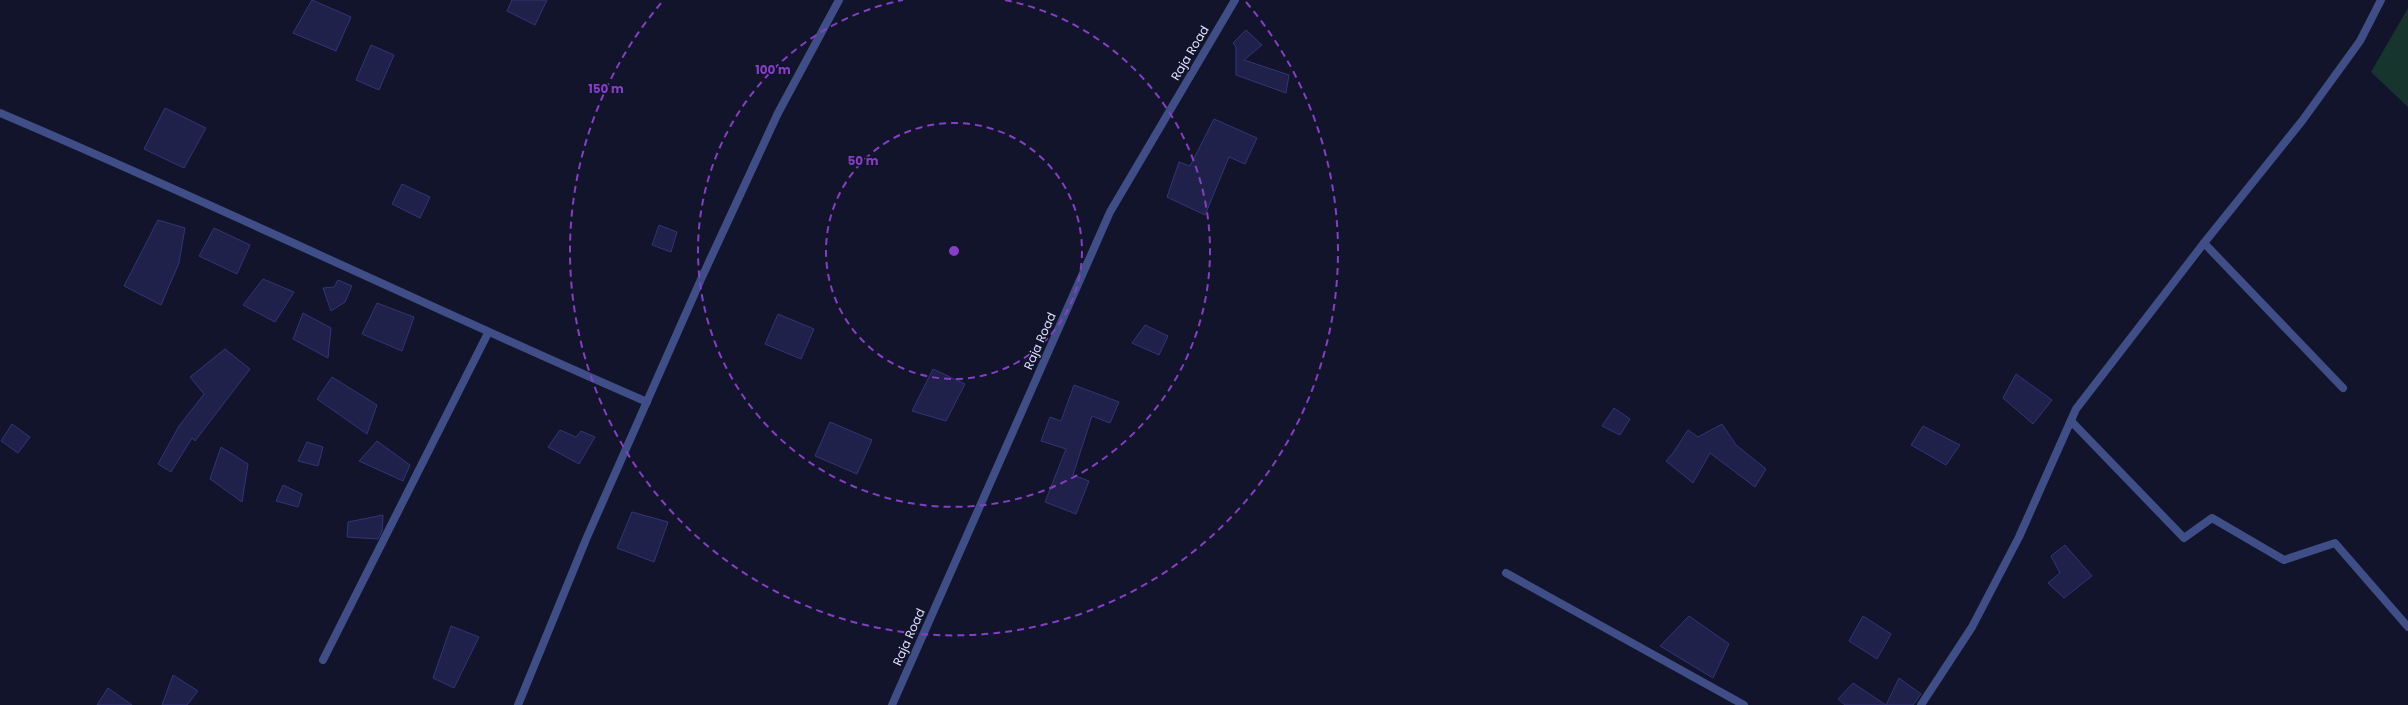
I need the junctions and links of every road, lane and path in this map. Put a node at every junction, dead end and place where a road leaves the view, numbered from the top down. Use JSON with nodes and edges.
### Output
{"nodes":[{"id":1,"x":839,"y":0,"type":"edge"},
{"id":2,"x":1235,"y":0,"type":"edge"},
{"id":3,"x":2381,"y":0,"type":"edge"},
{"id":4,"x":0,"y":113,"type":"edge"},
{"id":5,"x":2204,"y":243,"type":"junction"},
{"id":6,"x":488,"y":333,"type":"junction"},
{"id":7,"x":2343,"y":388,"type":"dead end"},
{"id":8,"x":647,"y":402,"type":"junction"},
{"id":9,"x":2071,"y":421,"type":"junction"},
{"id":10,"x":1506,"y":573,"type":"dead end"},
{"id":11,"x":2408,"y":627,"type":"edge"},
{"id":12,"x":323,"y":660,"type":"dead end"},
{"id":13,"x":518,"y":705,"type":"edge"},
{"id":14,"x":892,"y":705,"type":"edge"},
{"id":15,"x":1744,"y":705,"type":"edge"},
{"id":16,"x":1921,"y":705,"type":"edge"}],
"edges":[{"from":1,"to":8,"type":"street"},
{"from":2,"to":14,"type":"street","name":"Raja Road"},
{"from":3,"to":5,"type":"street"},
{"from":4,"to":6,"type":"street"},
{"from":5,"to":7,"type":"street"},
{"from":5,"to":9,"type":"street"},
{"from":6,"to":8,"type":"street"},
{"from":6,"to":12,"type":"street"},
{"from":8,"to":13,"type":"street"},
{"from":9,"to":11,"type":"street"},
{"from":9,"to":16,"type":"street"},
{"from":10,"to":15,"type":"street"}]}
